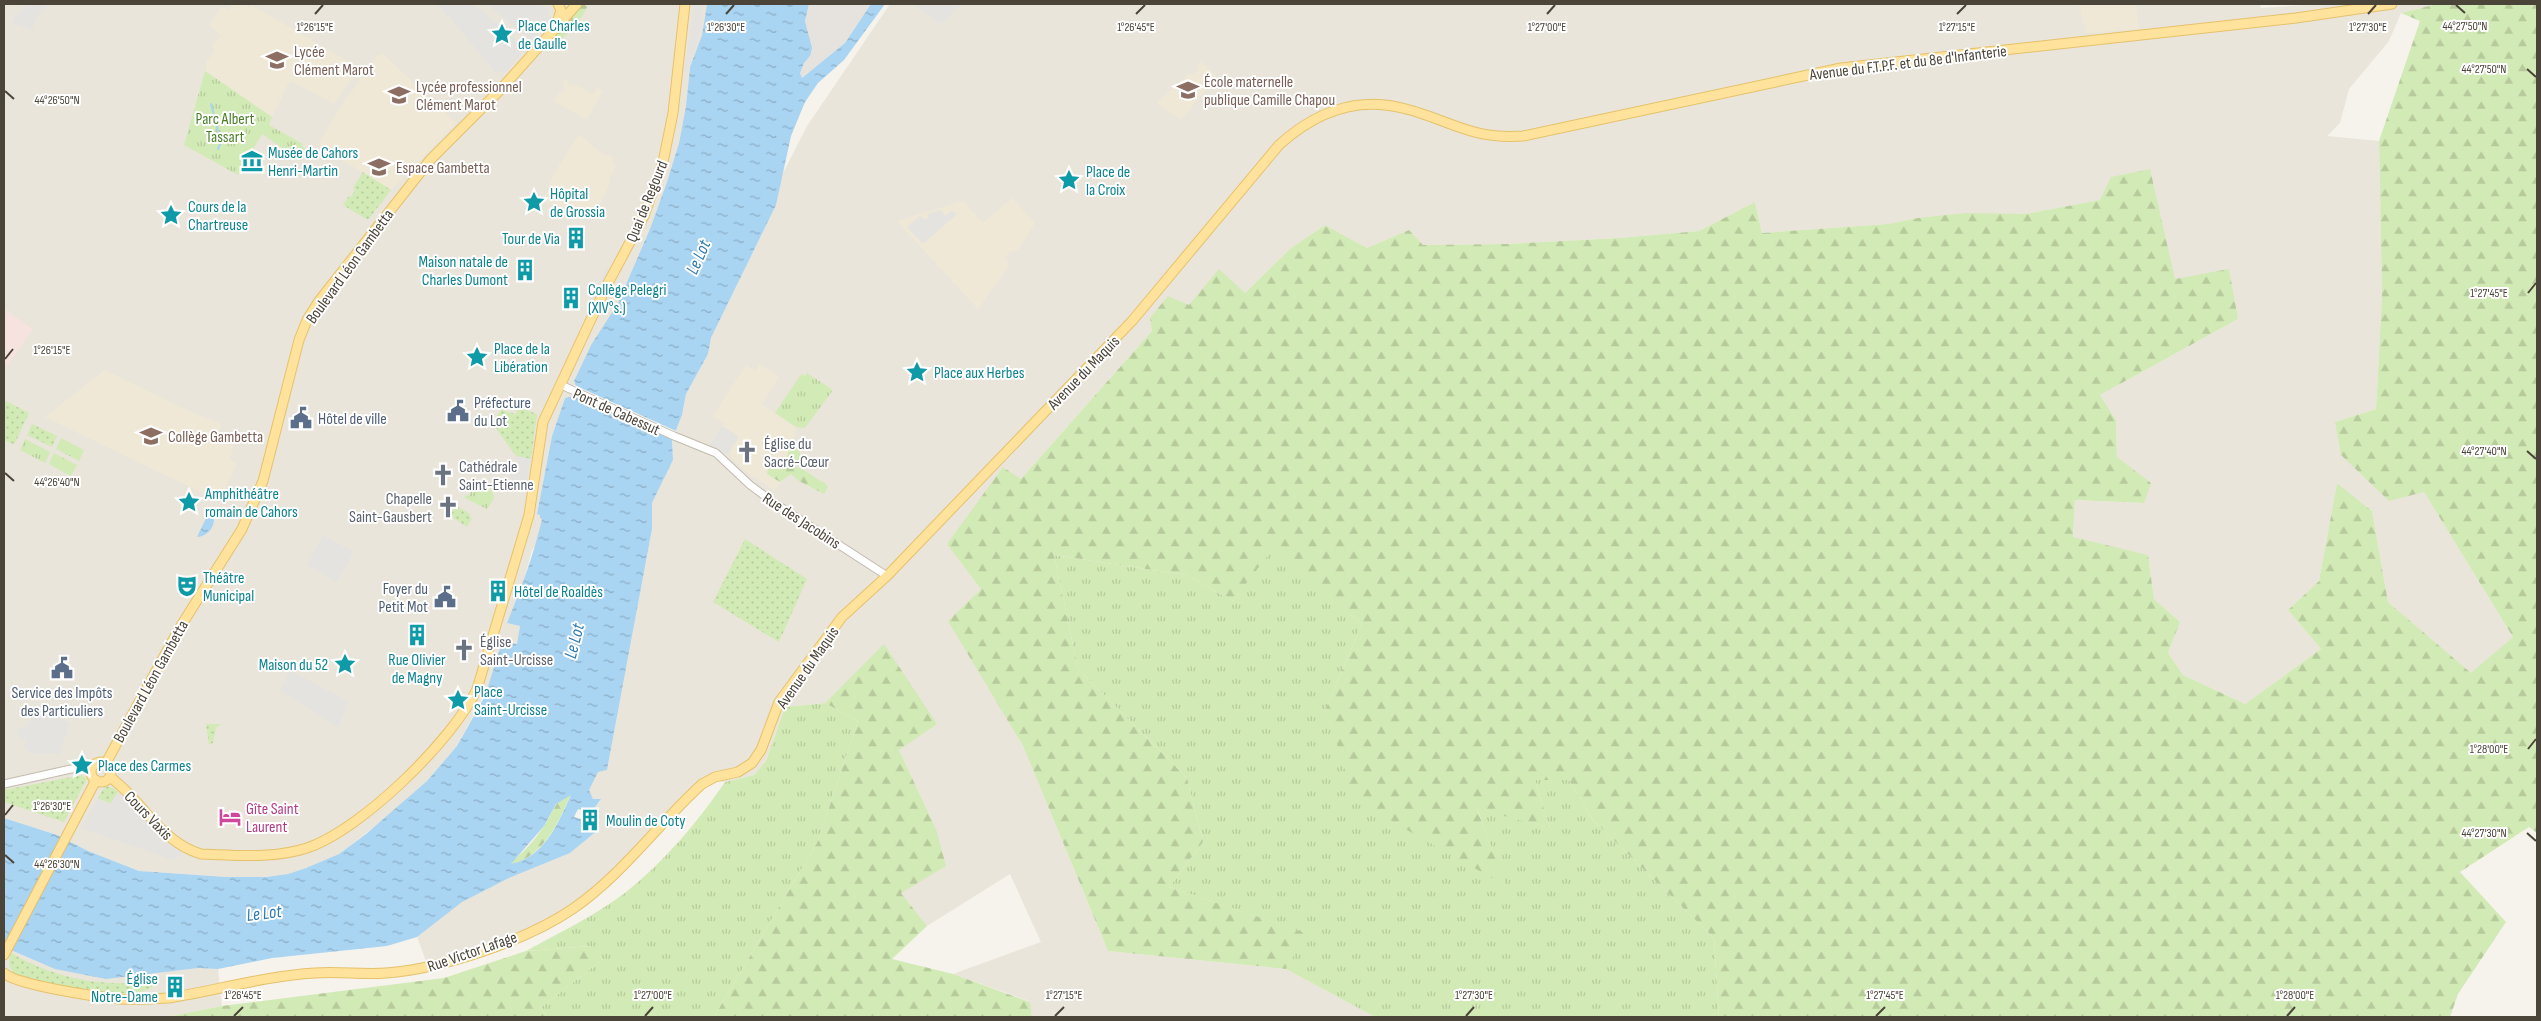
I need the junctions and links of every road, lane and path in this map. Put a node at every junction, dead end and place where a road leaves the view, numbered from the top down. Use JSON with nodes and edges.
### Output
{"nodes":[{"id":1,"x":558,"y":4,"type":"edge"},
{"id":2,"x":577,"y":4,"type":"edge"},
{"id":3,"x":685,"y":4,"type":"edge"},
{"id":4,"x":2392,"y":4,"type":"edge"},
{"id":5,"x":555,"y":28,"type":"junction"},
{"id":6,"x":1496,"y":138,"type":"joint"},
{"id":7,"x":564,"y":387,"type":"junction"},
{"id":8,"x":722,"y":457,"type":"joint"},
{"id":9,"x":887,"y":576,"type":"junction"},
{"id":10,"x":106,"y":763,"type":"junction"},
{"id":11,"x":91,"y":769,"type":"junction"},
{"id":12,"x":738,"y":772,"type":"joint"},
{"id":13,"x":110,"y":777,"type":"junction"},
{"id":14,"x":96,"y":780,"type":"junction"},
{"id":15,"x":4,"y":784,"type":"edge"},
{"id":16,"x":190,"y":851,"type":"joint"},
{"id":17,"x":5,"y":953,"type":"edge"},
{"id":18,"x":4,"y":973,"type":"edge"}],
"edges":[{"from":1,"to":5,"type":"main road"},
{"from":2,"to":5,"type":"main road","name":"Boulevard Léon Gambetta"},
{"from":3,"to":7,"type":"main road","name":"Quai de Regourd"},
{"from":4,"to":6,"type":"main road","name":"Avenue du F.T.P.F. et du 8e d'Infanterie"},
{"from":5,"to":10,"type":"main road","name":"Boulevard Léon Gambetta"},
{"from":6,"to":9,"type":"main road","name":"Avenue du Maquis"},
{"from":7,"to":8,"type":"street","name":"Pont de Cabessut"},
{"from":7,"to":16,"type":"main road","name":"Quai de Regourd"},
{"from":8,"to":9,"type":"street","name":"Rue des Jacobins"},
{"from":9,"to":12,"type":"main road","name":"Avenue du Maquis"},
{"from":10,"to":11,"type":"main road"},
{"from":10,"to":13,"type":"main road"},
{"from":11,"to":14,"type":"main road"},
{"from":11,"to":15,"type":"street"},
{"from":12,"to":18,"type":"main road","name":"Rue Victor Lafage"},
{"from":13,"to":14,"type":"main road"},
{"from":13,"to":16,"type":"main road","name":"Cours Vaxis"},
{"from":14,"to":17,"type":"main road"}]}
